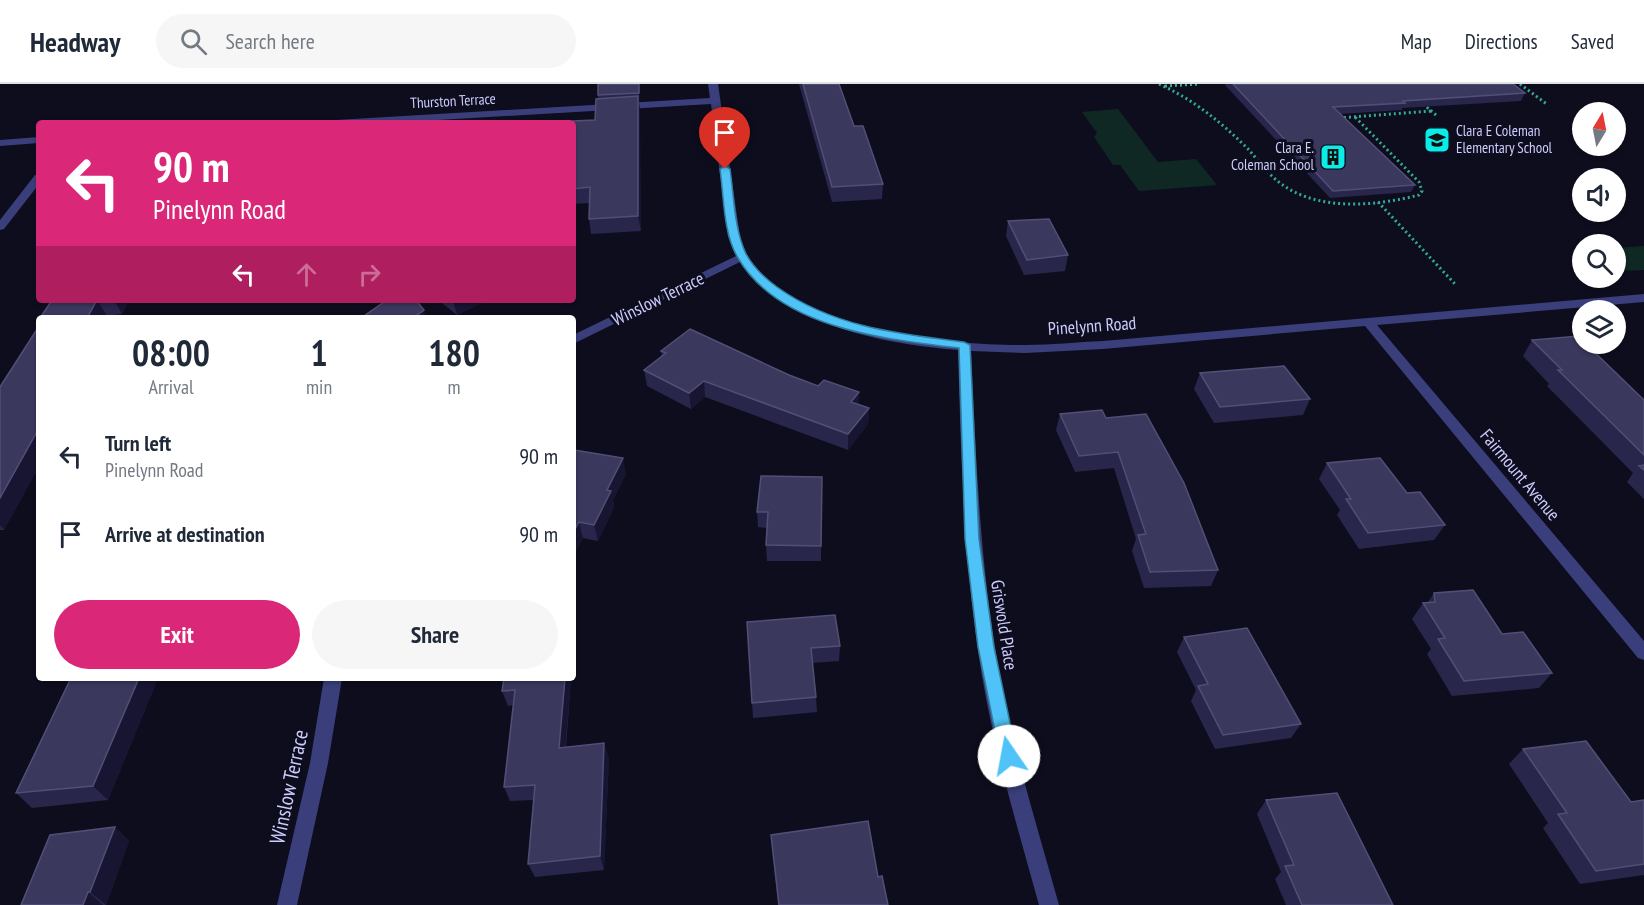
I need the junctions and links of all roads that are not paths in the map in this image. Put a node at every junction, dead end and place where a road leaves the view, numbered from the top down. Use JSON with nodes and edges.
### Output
{"nodes":[{"id":1,"x":713,"y":84,"type":"edge"},
{"id":2,"x":716,"y":101,"type":"junction"},
{"id":3,"x":388,"y":120,"type":"edge"},
{"id":4,"x":36,"y":140,"type":"edge"},
{"id":5,"x":0,"y":142,"type":"edge"},
{"id":6,"x":36,"y":181,"type":"edge"},
{"id":7,"x":0,"y":226,"type":"edge"},
{"id":8,"x":742,"y":257,"type":"junction"},
{"id":9,"x":1644,"y":298,"type":"edge"},
{"id":10,"x":1367,"y":321,"type":"junction"},
{"id":11,"x":576,"y":339,"type":"edge"},
{"id":12,"x":964,"y":345,"type":"junction"},
{"id":13,"x":1644,"y":653,"type":"edge"},
{"id":14,"x":333,"y":681,"type":"edge"},
{"id":15,"x":287,"y":905,"type":"edge"},
{"id":16,"x":1049,"y":905,"type":"edge"}],
"edges":[{"from":1,"to":2,"type":"street","name":"Pinelynn Road"},
{"from":2,"to":3,"type":"street","name":"Thurston Terrace"},
{"from":2,"to":8,"type":"street","name":"Pinelynn Road"},
{"from":4,"to":5,"type":"street"},
{"from":6,"to":7,"type":"street"},
{"from":8,"to":11,"type":"street","name":"Winslow Terrace"},
{"from":8,"to":12,"type":"street","name":"Pinelynn Road"},
{"from":9,"to":10,"type":"street","name":"Pinelynn Road"},
{"from":10,"to":12,"type":"street","name":"Pinelynn Road"},
{"from":10,"to":13,"type":"street","name":"Fairmount Avenue"},
{"from":12,"to":16,"type":"street","name":"Griswold Place"},
{"from":14,"to":15,"type":"street","name":"Winslow Terrace"}]}
